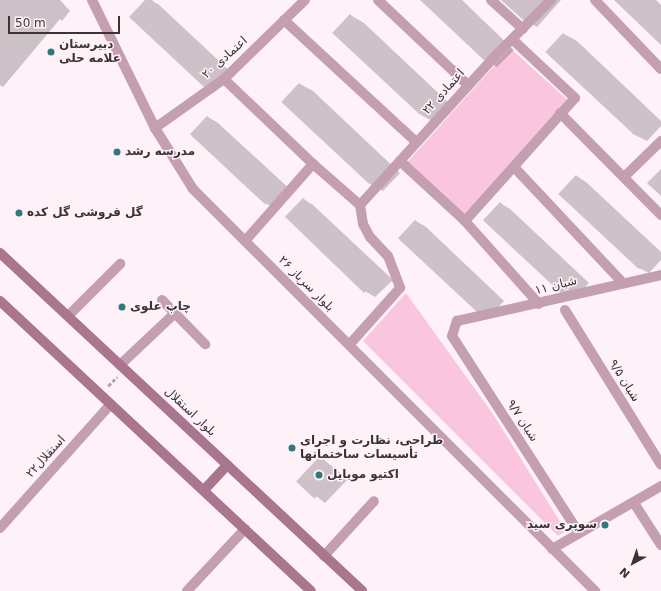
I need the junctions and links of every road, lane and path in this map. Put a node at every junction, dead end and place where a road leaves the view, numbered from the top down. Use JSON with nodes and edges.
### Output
{"nodes":[{"id":1,"x":92,"y":0,"type":"edge"},
{"id":2,"x":305,"y":0,"type":"edge"},
{"id":3,"x":378,"y":0,"type":"edge"},
{"id":4,"x":491,"y":0,"type":"edge"},
{"id":5,"x":551,"y":0,"type":"edge"},
{"id":6,"x":594,"y":0,"type":"edge"},
{"id":7,"x":284,"y":20,"type":"junction"},
{"id":8,"x":523,"y":29,"type":"junction"},
{"id":9,"x":513,"y":40,"type":"junction"},
{"id":10,"x":661,"y":69,"type":"edge"},
{"id":11,"x":224,"y":79,"type":"junction"},
{"id":12,"x":468,"y":85,"type":"junction"},
{"id":13,"x":560,"y":113,"type":"junction"},
{"id":14,"x":155,"y":128,"type":"junction"},
{"id":15,"x":661,"y":141,"type":"edge"},
{"id":16,"x":416,"y":142,"type":"junction"},
{"id":17,"x":400,"y":161,"type":"junction"},
{"id":18,"x":313,"y":164,"type":"junction"},
{"id":19,"x":514,"y":167,"type":"junction"},
{"id":20,"x":624,"y":178,"type":"junction"},
{"id":21,"x":360,"y":205,"type":"junction"},
{"id":22,"x":661,"y":215,"type":"edge"},
{"id":23,"x":465,"y":221,"type":"junction"},
{"id":24,"x":245,"y":241,"type":"junction"},
{"id":25,"x":0,"y":253,"type":"edge"},
{"id":26,"x":120,"y":264,"type":"dead end"},
{"id":27,"x":661,"y":275,"type":"edge"},
{"id":28,"x":623,"y":283,"type":"junction"},
{"id":29,"x":0,"y":300,"type":"edge"},
{"id":30,"x":162,"y":300,"type":"dead end"},
{"id":31,"x":539,"y":304,"type":"junction"},
{"id":32,"x":565,"y":310,"type":"dead end"},
{"id":33,"x":174,"y":313,"type":"junction"},
{"id":34,"x":68,"y":316,"type":"junction"},
{"id":35,"x":457,"y":321,"type":"joint"},
{"id":36,"x":206,"y":344,"type":"dead end"},
{"id":37,"x":349,"y":346,"type":"junction"},
{"id":38,"x":122,"y":367,"type":"junction"},
{"id":39,"x":100,"y":394,"type":"junction"},
{"id":40,"x":112,"y":404,"type":"junction"},
{"id":41,"x":227,"y":465,"type":"junction"},
{"id":42,"x":661,"y":465,"type":"edge"},
{"id":43,"x":661,"y":486,"type":"edge"},
{"id":44,"x":204,"y":490,"type":"junction"},
{"id":45,"x":374,"y":501,"type":"dead end"},
{"id":46,"x":634,"y":503,"type":"junction"},
{"id":47,"x":0,"y":528,"type":"edge"},
{"id":48,"x":245,"y":529,"type":"junction"},
{"id":49,"x":579,"y":533,"type":"junction"},
{"id":50,"x":661,"y":545,"type":"edge"},
{"id":51,"x":552,"y":549,"type":"junction"},
{"id":52,"x":324,"y":556,"type":"junction"},
{"id":53,"x":187,"y":591,"type":"edge"},
{"id":54,"x":311,"y":591,"type":"edge"},
{"id":55,"x":362,"y":591,"type":"edge"},
{"id":56,"x":595,"y":591,"type":"edge"}],
"edges":[{"from":1,"to":14,"type":"street","name":"۲۶ بلوار سرباز"},
{"from":2,"to":7,"type":"street","name":"۲۰ اعتمادی"},
{"from":3,"to":12,"type":"street"},
{"from":4,"to":8,"type":"street"},
{"from":5,"to":8,"type":"street","name":"۲۲ اعتمادی"},
{"from":6,"to":10,"type":"street"},
{"from":7,"to":11,"type":"street","name":"۲۰ اعتمادی"},
{"from":7,"to":16,"type":"street"},
{"from":8,"to":9,"type":"street","name":"۲۲ اعتمادی"},
{"from":9,"to":12,"type":"street","name":"۲۲ اعتمادی"},
{"from":9,"to":13,"type":"street"},
{"from":11,"to":14,"type":"street","name":"۲۰ اعتمادی"},
{"from":11,"to":18,"type":"street"},
{"from":12,"to":16,"type":"street","name":"۲۲ اعتمادی"},
{"from":13,"to":19,"type":"street"},
{"from":13,"to":20,"type":"street"},
{"from":14,"to":24,"type":"street","name":"۲۶ بلوار سرباز"},
{"from":15,"to":20,"type":"street"},
{"from":16,"to":17,"type":"street","name":"۲۲ اعتمادی"},
{"from":17,"to":21,"type":"street","name":"۲۲ اعتمادی"},
{"from":17,"to":23,"type":"street"},
{"from":18,"to":21,"type":"street"},
{"from":18,"to":24,"type":"street"},
{"from":19,"to":23,"type":"street"},
{"from":19,"to":28,"type":"street"},
{"from":20,"to":22,"type":"street"},
{"from":21,"to":37,"type":"street"},
{"from":23,"to":31,"type":"street"},
{"from":24,"to":37,"type":"street","name":"۲۶ بلوار سرباز"},
{"from":25,"to":34,"type":"main road","name":"بلوار استقلال"},
{"from":26,"to":34,"type":"street"},
{"from":27,"to":28,"type":"street","name":"۱۱ شبان"},
{"from":28,"to":31,"type":"street","name":"۱۱ شبان"},
{"from":29,"to":39,"type":"main road"},
{"from":30,"to":33,"type":"street"},
{"from":31,"to":35,"type":"street","name":"۱۱ شبان"},
{"from":32,"to":42,"type":"street","name":"۹/۵ شبان"},
{"from":33,"to":36,"type":"street"},
{"from":33,"to":38,"type":"street"},
{"from":34,"to":38,"type":"main road","name":"بلوار استقلال"},
{"from":35,"to":49,"type":"street","name":"۹/۷ شبان"},
{"from":37,"to":51,"type":"street","name":"۲۶ بلوار سرباز"},
{"from":38,"to":39,"type":"path"},
{"from":38,"to":41,"type":"main road","name":"بلوار استقلال"},
{"from":39,"to":40,"type":"main road"},
{"from":40,"to":44,"type":"main road"},
{"from":40,"to":47,"type":"street","name":"استقلال۲۲"},
{"from":41,"to":44,"type":"main road"},
{"from":41,"to":52,"type":"main road","name":"بلوار استقلال"},
{"from":43,"to":46,"type":"street"},
{"from":44,"to":48,"type":"main road"},
{"from":45,"to":52,"type":"street"},
{"from":46,"to":49,"type":"street"},
{"from":46,"to":50,"type":"street"},
{"from":48,"to":53,"type":"street"},
{"from":48,"to":54,"type":"main road"},
{"from":49,"to":51,"type":"street"},
{"from":51,"to":56,"type":"street","name":"۲۶ بلوار سرباز"},
{"from":52,"to":55,"type":"main road","name":"بلوار استقلال"}]}
